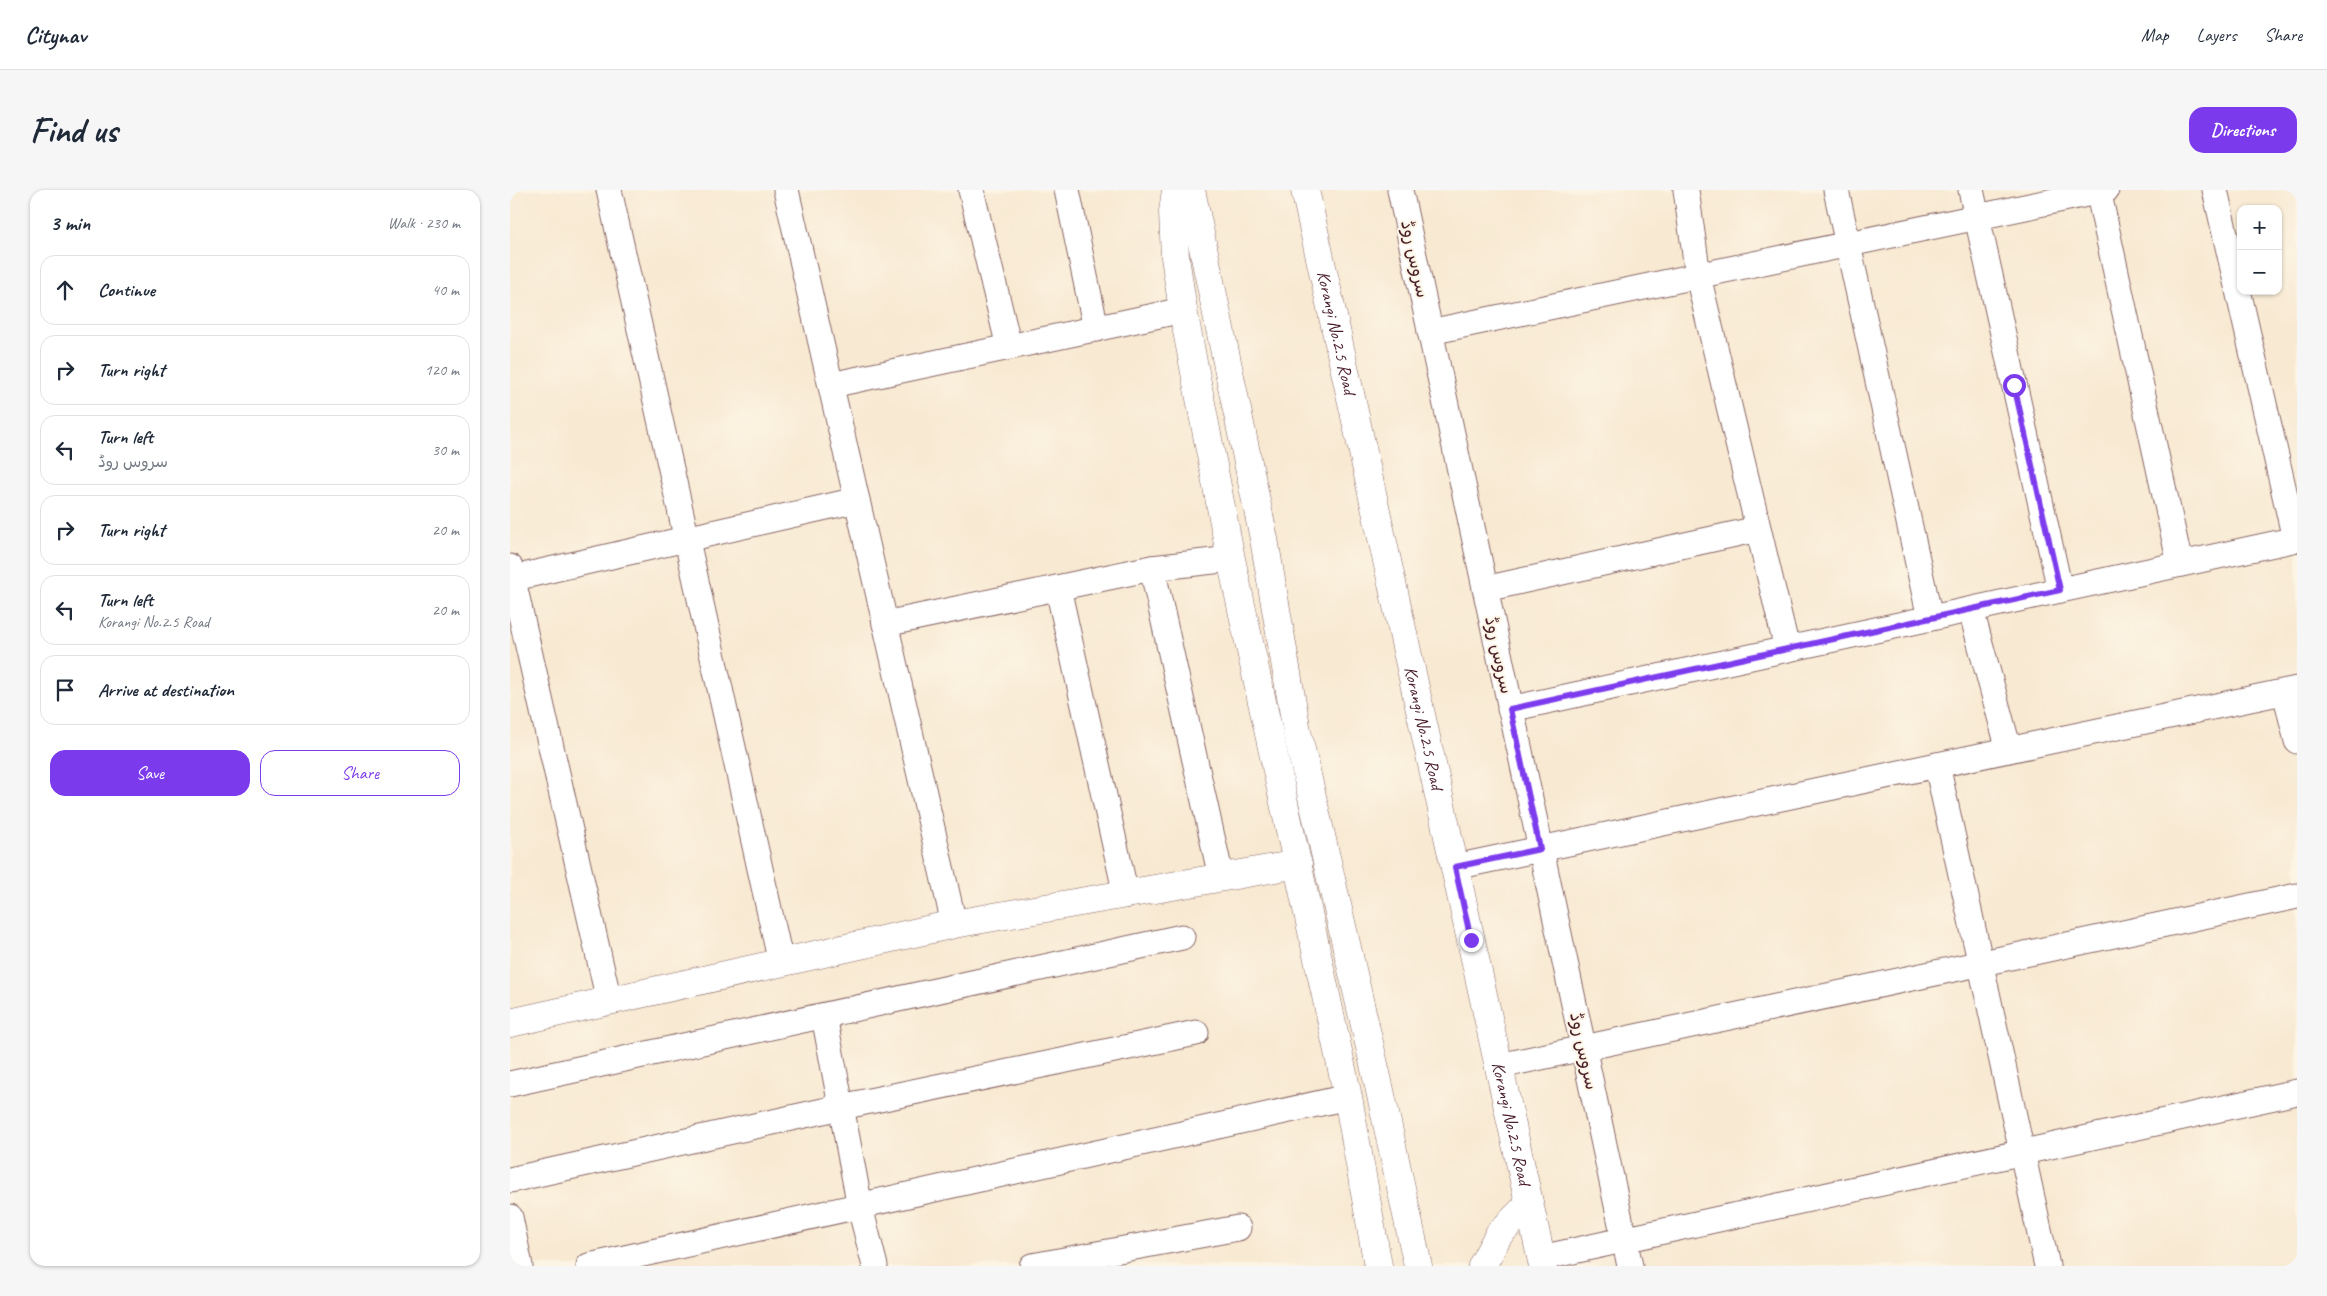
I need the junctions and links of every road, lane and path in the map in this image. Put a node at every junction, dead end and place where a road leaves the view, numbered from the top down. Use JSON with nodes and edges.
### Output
{"nodes":[{"id":1,"x":609,"y":190,"type":"edge"},
{"id":2,"x":786,"y":190,"type":"edge"},
{"id":3,"x":971,"y":190,"type":"edge"},
{"id":4,"x":1067,"y":190,"type":"edge"},
{"id":5,"x":1176,"y":190,"type":"edge"},
{"id":6,"x":1191,"y":190,"type":"edge"},
{"id":7,"x":1305,"y":190,"type":"edge"},
{"id":8,"x":1400,"y":190,"type":"edge"},
{"id":9,"x":1686,"y":190,"type":"edge"},
{"id":10,"x":1836,"y":190,"type":"edge"},
{"id":11,"x":1971,"y":190,"type":"edge"},
{"id":12,"x":2214,"y":190,"type":"edge"},
{"id":13,"x":2101,"y":191,"type":"edge"},
{"id":14,"x":1977,"y":217,"type":"junction"},
{"id":15,"x":1848,"y":244,"type":"junction"},
{"id":16,"x":1698,"y":276,"type":"junction"},
{"id":17,"x":1183,"y":310,"type":"junction"},
{"id":18,"x":1096,"y":328,"type":"junction"},
{"id":19,"x":1430,"y":332,"type":"junction"},
{"id":20,"x":1009,"y":347,"type":"junction"},
{"id":21,"x":831,"y":385,"type":"junction"},
{"id":22,"x":857,"y":500,"type":"junction"},
{"id":23,"x":1758,"y":529,"type":"junction"},
{"id":24,"x":686,"y":539,"type":"junction"},
{"id":25,"x":2296,"y":539,"type":"edge"},
{"id":26,"x":1231,"y":559,"type":"junction"},
{"id":27,"x":2180,"y":564,"type":"junction"},
{"id":28,"x":1152,"y":568,"type":"junction"},
{"id":29,"x":511,"y":575,"type":"edge"},
{"id":30,"x":1058,"y":588,"type":"junction"},
{"id":31,"x":1485,"y":589,"type":"junction"},
{"id":32,"x":2060,"y":590,"type":"junction"},
{"id":33,"x":1971,"y":610,"type":"junction"},
{"id":34,"x":1930,"y":618,"type":"junction"},
{"id":35,"x":885,"y":624,"type":"junction"},
{"id":36,"x":1787,"y":649,"type":"junction"},
{"id":37,"x":2291,"y":691,"type":"edge"},
{"id":38,"x":1510,"y":709,"type":"junction"},
{"id":39,"x":2297,"y":741,"type":"edge"},
{"id":40,"x":2009,"y":750,"type":"junction"},
{"id":41,"x":1937,"y":765,"type":"junction"},
{"id":42,"x":1540,"y":849,"type":"junction"},
{"id":43,"x":1298,"y":864,"type":"junction"},
{"id":44,"x":1455,"y":867,"type":"junction"},
{"id":45,"x":1221,"y":877,"type":"junction"},
{"id":46,"x":1126,"y":895,"type":"junction"},
{"id":47,"x":2297,"y":896,"type":"edge"},
{"id":48,"x":954,"y":924,"type":"junction"},
{"id":49,"x":1182,"y":937,"type":"dead end"},
{"id":50,"x":781,"y":963,"type":"junction"},
{"id":51,"x":1981,"y":964,"type":"junction"},
{"id":52,"x":609,"y":1001,"type":"junction"},
{"id":53,"x":824,"y":1016,"type":"junction"},
{"id":54,"x":510,"y":1023,"type":"edge"},
{"id":55,"x":1196,"y":1033,"type":"dead end"},
{"id":56,"x":1584,"y":1048,"type":"junction"},
{"id":57,"x":1499,"y":1066,"type":"junction"},
{"id":58,"x":510,"y":1084,"type":"edge"},
{"id":59,"x":2297,"y":1092,"type":"edge"},
{"id":60,"x":1348,"y":1097,"type":"junction"},
{"id":61,"x":841,"y":1107,"type":"junction"},
{"id":62,"x":2022,"y":1152,"type":"junction"},
{"id":63,"x":510,"y":1180,"type":"edge"},
{"id":64,"x":1529,"y":1204,"type":"junction"},
{"id":65,"x":860,"y":1207,"type":"junction"},
{"id":66,"x":510,"y":1217,"type":"edge"},
{"id":67,"x":1238,"y":1228,"type":"dead end"},
{"id":68,"x":1625,"y":1240,"type":"junction"},
{"id":69,"x":1542,"y":1262,"type":"edge"},
{"id":70,"x":520,"y":1266,"type":"edge"},
{"id":71,"x":589,"y":1266,"type":"edge"},
{"id":72,"x":875,"y":1266,"type":"edge"},
{"id":73,"x":1032,"y":1266,"type":"edge"},
{"id":74,"x":1378,"y":1266,"type":"edge"},
{"id":75,"x":1418,"y":1266,"type":"edge"},
{"id":76,"x":1482,"y":1266,"type":"edge"},
{"id":77,"x":1630,"y":1266,"type":"edge"},
{"id":78,"x":2047,"y":1266,"type":"edge"}],
"edges":[{"from":1,"to":24,"type":"street"},
{"from":2,"to":21,"type":"street"},
{"from":3,"to":20,"type":"street"},
{"from":4,"to":18,"type":"street"},
{"from":5,"to":17,"type":"main road"},
{"from":6,"to":75,"type":"main road"},
{"from":7,"to":44,"type":"main road","name":"Korangi No.2.5 Road"},
{"from":8,"to":19,"type":"street","name":"سروس روڈ"},
{"from":9,"to":16,"type":"street"},
{"from":10,"to":15,"type":"street"},
{"from":11,"to":14,"type":"street"},
{"from":12,"to":25,"type":"street"},
{"from":13,"to":14,"type":"street"},
{"from":13,"to":27,"type":"street"},
{"from":14,"to":15,"type":"street"},
{"from":14,"to":32,"type":"street"},
{"from":15,"to":16,"type":"street"},
{"from":15,"to":34,"type":"street"},
{"from":16,"to":19,"type":"street"},
{"from":16,"to":23,"type":"street"},
{"from":17,"to":18,"type":"street"},
{"from":17,"to":26,"type":"main road"},
{"from":18,"to":20,"type":"street"},
{"from":19,"to":31,"type":"street","name":"سروس روڈ"},
{"from":20,"to":21,"type":"street"},
{"from":21,"to":22,"type":"street"},
{"from":22,"to":24,"type":"street"},
{"from":22,"to":35,"type":"street"},
{"from":23,"to":31,"type":"street"},
{"from":23,"to":36,"type":"street"},
{"from":24,"to":29,"type":"street"},
{"from":24,"to":50,"type":"street"},
{"from":25,"to":27,"type":"street"},
{"from":26,"to":28,"type":"street"},
{"from":26,"to":43,"type":"main road"},
{"from":27,"to":32,"type":"street"},
{"from":28,"to":30,"type":"street"},
{"from":28,"to":45,"type":"street"},
{"from":29,"to":52,"type":"street"},
{"from":30,"to":35,"type":"street"},
{"from":30,"to":46,"type":"street"},
{"from":31,"to":38,"type":"street","name":"سروس روڈ"},
{"from":32,"to":33,"type":"street"},
{"from":33,"to":34,"type":"street"},
{"from":33,"to":40,"type":"street"},
{"from":34,"to":36,"type":"street"},
{"from":35,"to":48,"type":"street"},
{"from":36,"to":38,"type":"street"},
{"from":37,"to":39,"type":"street"},
{"from":37,"to":40,"type":"street"},
{"from":38,"to":42,"type":"street","name":"سروس روڈ"},
{"from":40,"to":41,"type":"street"},
{"from":41,"to":42,"type":"street"},
{"from":41,"to":51,"type":"street"},
{"from":42,"to":44,"type":"street"},
{"from":42,"to":56,"type":"street","name":"سروس روڈ"},
{"from":43,"to":45,"type":"main road"},
{"from":43,"to":60,"type":"main road"},
{"from":44,"to":57,"type":"main road","name":"Korangi No.2.5 Road"},
{"from":45,"to":46,"type":"main road"},
{"from":46,"to":48,"type":"main road"},
{"from":47,"to":51,"type":"street"},
{"from":48,"to":50,"type":"main road"},
{"from":49,"to":53,"type":"street"},
{"from":50,"to":52,"type":"main road"},
{"from":51,"to":56,"type":"street"},
{"from":51,"to":62,"type":"street"},
{"from":52,"to":54,"type":"main road"},
{"from":53,"to":58,"type":"street"},
{"from":53,"to":61,"type":"street"},
{"from":55,"to":61,"type":"street"},
{"from":56,"to":57,"type":"street"},
{"from":56,"to":68,"type":"street","name":"سروس روڈ"},
{"from":57,"to":64,"type":"main road","name":"Korangi No.2.5 Road"},
{"from":59,"to":62,"type":"street"},
{"from":60,"to":65,"type":"street"},
{"from":60,"to":74,"type":"main road"},
{"from":61,"to":63,"type":"street"},
{"from":61,"to":65,"type":"street"},
{"from":62,"to":68,"type":"street"},
{"from":62,"to":78,"type":"street"},
{"from":64,"to":69,"type":"main road","name":"Korangi No.2.5 Road"},
{"from":64,"to":76,"type":"main road"},
{"from":65,"to":71,"type":"street"},
{"from":65,"to":72,"type":"street"},
{"from":66,"to":70,"type":"street"},
{"from":67,"to":73,"type":"street"},
{"from":68,"to":69,"type":"street"},
{"from":68,"to":77,"type":"street","name":"سروس روڈ"}]}
